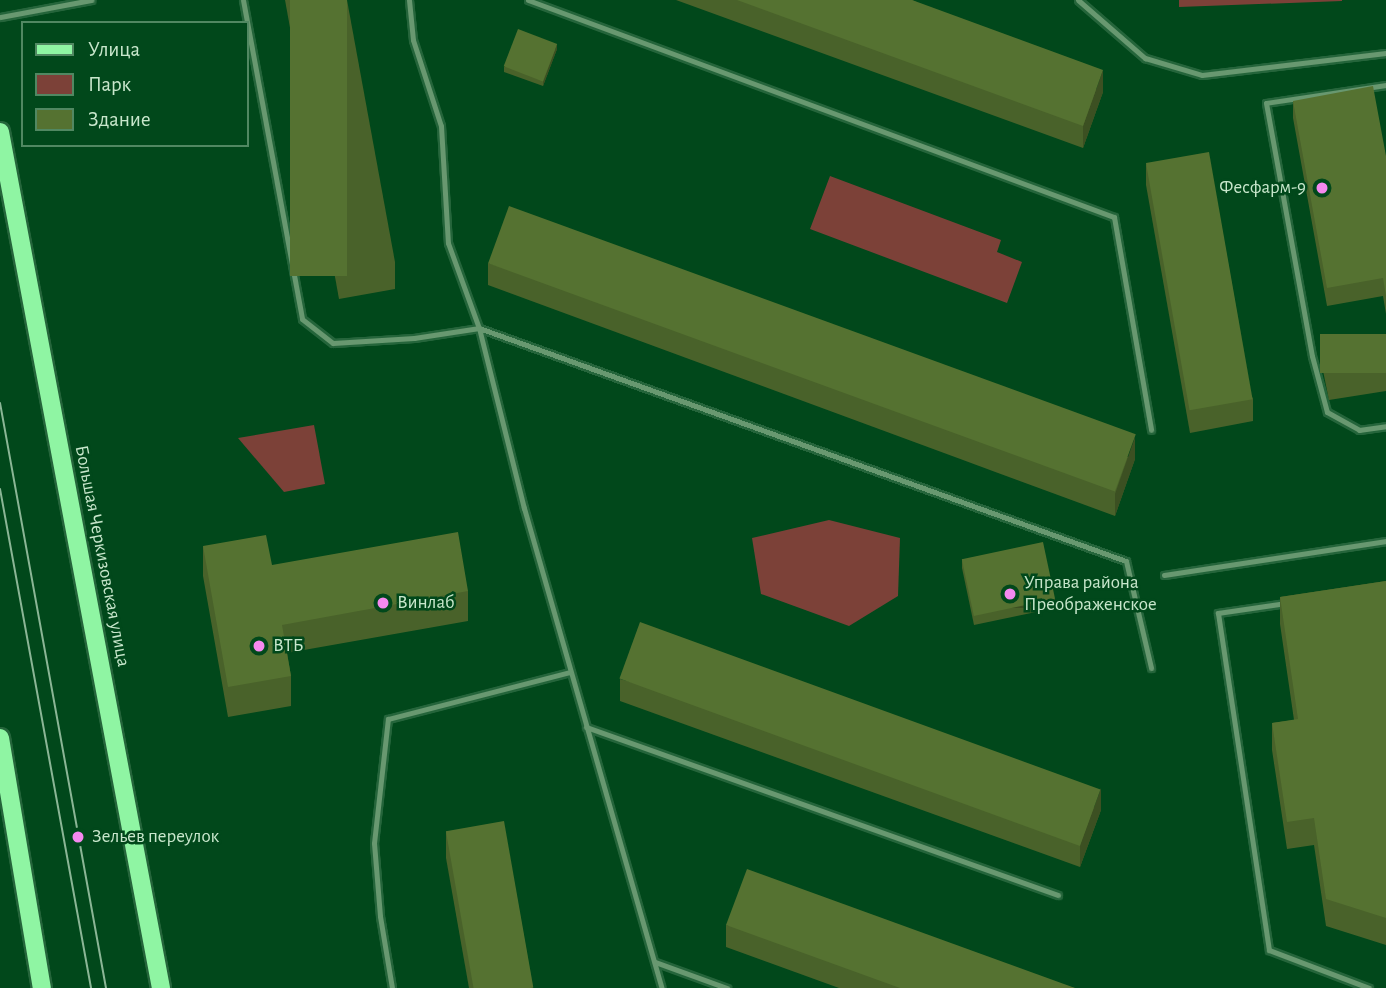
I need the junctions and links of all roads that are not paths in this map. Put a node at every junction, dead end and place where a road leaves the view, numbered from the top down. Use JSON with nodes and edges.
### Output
{"nodes":[{"id":1,"x":91,"y":0,"type":"edge"},
{"id":2,"x":243,"y":0,"type":"edge"},
{"id":3,"x":409,"y":0,"type":"edge"},
{"id":4,"x":528,"y":0,"type":"edge"},
{"id":5,"x":1078,"y":0,"type":"edge"},
{"id":6,"x":0,"y":17,"type":"edge"},
{"id":7,"x":247,"y":21,"type":"edge"},
{"id":8,"x":248,"y":27,"type":"edge"},
{"id":9,"x":1386,"y":53,"type":"edge"},
{"id":10,"x":1386,"y":85,"type":"edge"},
{"id":11,"x":0,"y":132,"type":"edge"},
{"id":12,"x":479,"y":328,"type":"junction"},
{"id":13,"x":1386,"y":426,"type":"edge"},
{"id":14,"x":1151,"y":430,"type":"dead end"},
{"id":15,"x":1386,"y":541,"type":"edge"},
{"id":16,"x":1164,"y":575,"type":"dead end"},
{"id":17,"x":1296,"y":601,"type":"edge"},
{"id":18,"x":1151,"y":667,"type":"dead end"},
{"id":19,"x":570,"y":671,"type":"junction"},
{"id":20,"x":585,"y":727,"type":"junction"},
{"id":21,"x":0,"y":738,"type":"edge"},
{"id":22,"x":3,"y":770,"type":"edge"},
{"id":23,"x":1058,"y":895,"type":"dead end"},
{"id":24,"x":655,"y":962,"type":"junction"},
{"id":25,"x":42,"y":988,"type":"edge"},
{"id":26,"x":161,"y":988,"type":"edge"},
{"id":27,"x":392,"y":988,"type":"edge"},
{"id":28,"x":662,"y":988,"type":"edge"},
{"id":29,"x":727,"y":988,"type":"edge"},
{"id":30,"x":1369,"y":988,"type":"edge"}],
"edges":[{"from":1,"to":6,"type":"lane"},
{"from":2,"to":7,"type":"lane"},
{"from":3,"to":12,"type":"lane"},
{"from":4,"to":14,"type":"lane"},
{"from":5,"to":9,"type":"lane"},
{"from":8,"to":12,"type":"lane"},
{"from":10,"to":13,"type":"lane"},
{"from":11,"to":26,"type":"main road","name":"Большая Черкизовская улица"},
{"from":12,"to":18,"type":"lane"},
{"from":12,"to":19,"type":"lane"},
{"from":15,"to":16,"type":"lane"},
{"from":17,"to":30,"type":"lane"},
{"from":19,"to":20,"type":"lane"},
{"from":19,"to":27,"type":"lane"},
{"from":20,"to":23,"type":"lane"},
{"from":20,"to":24,"type":"lane"},
{"from":21,"to":22,"type":"main road"},
{"from":22,"to":25,"type":"main road"},
{"from":24,"to":28,"type":"lane"},
{"from":24,"to":29,"type":"lane"}]}
